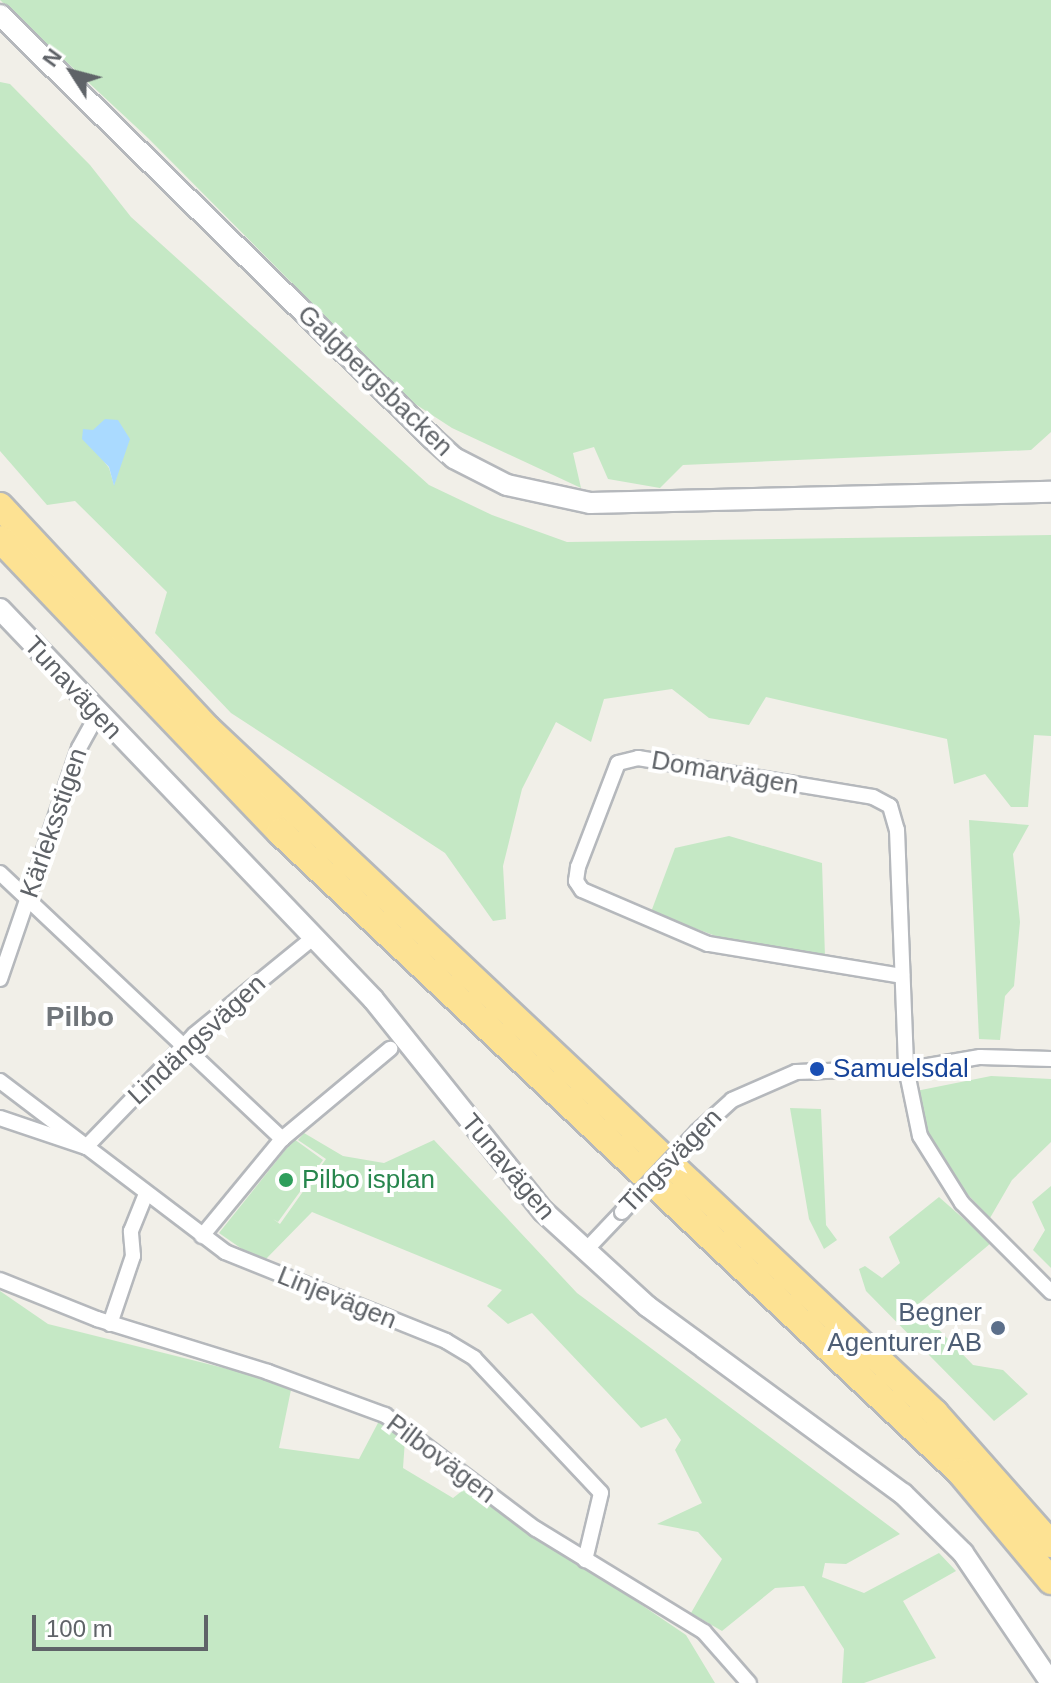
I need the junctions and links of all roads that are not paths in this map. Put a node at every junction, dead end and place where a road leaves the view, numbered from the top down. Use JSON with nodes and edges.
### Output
{"nodes":[{"id":1,"x":0,"y":15,"type":"edge"},
{"id":2,"x":1051,"y":492,"type":"edge"},
{"id":3,"x":0,"y":506,"type":"edge"},
{"id":4,"x":0,"y":539,"type":"edge"},
{"id":5,"x":0,"y":609,"type":"edge"},
{"id":6,"x":97,"y":715,"type":"junction"},
{"id":7,"x":0,"y":873,"type":"edge"},
{"id":8,"x":28,"y":899,"type":"junction"},
{"id":9,"x":313,"y":938,"type":"junction"},
{"id":10,"x":902,"y":976,"type":"junction"},
{"id":11,"x":0,"y":979,"type":"edge"},
{"id":12,"x":183,"y":1046,"type":"junction"},
{"id":13,"x":390,"y":1049,"type":"dead end"},
{"id":14,"x":1051,"y":1059,"type":"edge"},
{"id":15,"x":906,"y":1068,"type":"junction"},
{"id":16,"x":0,"y":1081,"type":"edge"},
{"id":17,"x":0,"y":1118,"type":"edge"},
{"id":18,"x":282,"y":1139,"type":"junction"},
{"id":19,"x":86,"y":1147,"type":"junction"},
{"id":20,"x":146,"y":1194,"type":"junction"},
{"id":21,"x":202,"y":1236,"type":"junction"},
{"id":22,"x":585,"y":1251,"type":"junction"},
{"id":23,"x":0,"y":1280,"type":"edge"},
{"id":24,"x":1051,"y":1292,"type":"edge"},
{"id":25,"x":110,"y":1324,"type":"junction"},
{"id":26,"x":1051,"y":1544,"type":"edge"},
{"id":27,"x":585,"y":1560,"type":"junction"},
{"id":28,"x":1051,"y":1581,"type":"edge"},
{"id":29,"x":749,"y":1683,"type":"edge"},
{"id":30,"x":1051,"y":1683,"type":"edge"}],
"edges":[{"from":1,"to":2,"type":"street","name":"Galgbergsbacken"},
{"from":3,"to":26,"type":"highway"},
{"from":4,"to":28,"type":"highway"},
{"from":5,"to":6,"type":"street","name":"Tunavägen"},
{"from":6,"to":8,"type":"street","name":"Kärleksstigen"},
{"from":6,"to":9,"type":"street","name":"Tunavägen"},
{"from":7,"to":8,"type":"street"},
{"from":8,"to":11,"type":"street","name":"Kärleksstigen"},
{"from":8,"to":12,"type":"street"},
{"from":9,"to":12,"type":"street","name":"Lindängsvägen"},
{"from":9,"to":22,"type":"street","name":"Tunavägen"},
{"from":10,"to":10,"type":"street","name":"Domarvägen"},
{"from":10,"to":15,"type":"street","name":"Domarvägen"},
{"from":12,"to":18,"type":"street"},
{"from":12,"to":19,"type":"street","name":"Lindängsvägen"},
{"from":13,"to":18,"type":"street"},
{"from":14,"to":15,"type":"street","name":"Tingsvägen"},
{"from":15,"to":22,"type":"street","name":"Tingsvägen","bridge":true},
{"from":15,"to":24,"type":"street","name":"Domarvägen"},
{"from":16,"to":19,"type":"street","name":"Linjevägen"},
{"from":17,"to":19,"type":"street"},
{"from":18,"to":21,"type":"street"},
{"from":19,"to":20,"type":"street","name":"Linjevägen"},
{"from":20,"to":21,"type":"street","name":"Linjevägen"},
{"from":20,"to":25,"type":"street"},
{"from":21,"to":27,"type":"street","name":"Linjevägen"},
{"from":22,"to":30,"type":"street","name":"Tunavägen"},
{"from":23,"to":25,"type":"street","name":"Pilbovägen"},
{"from":25,"to":27,"type":"street","name":"Pilbovägen"},
{"from":27,"to":29,"type":"street","name":"Pilbovägen"}]}
